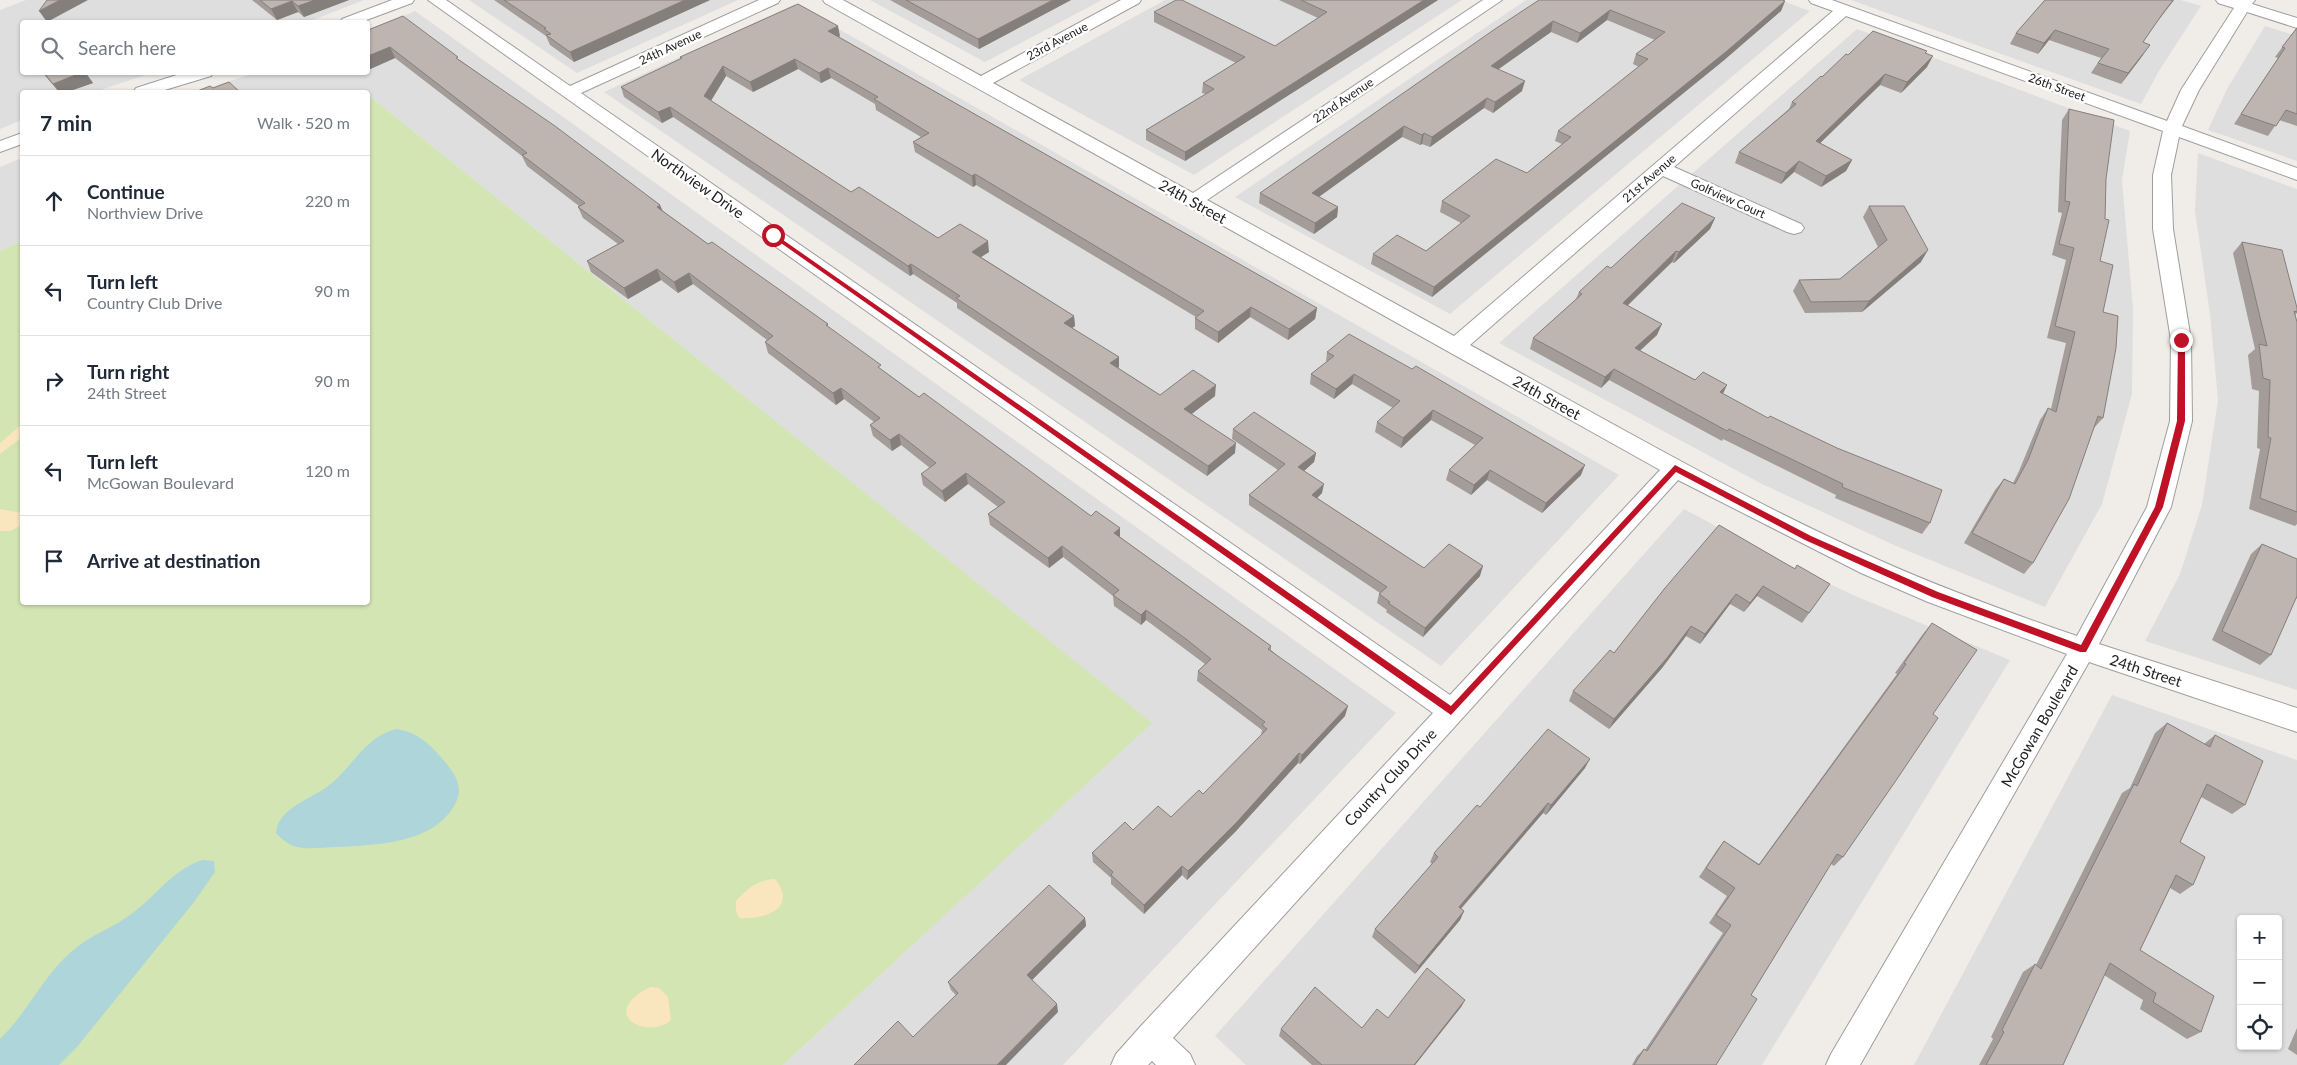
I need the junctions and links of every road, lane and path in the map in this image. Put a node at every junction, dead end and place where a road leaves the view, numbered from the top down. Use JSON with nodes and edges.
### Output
{"nodes":[{"id":1,"x":406,"y":0,"type":"edge"},
{"id":2,"x":436,"y":0,"type":"edge"},
{"id":3,"x":772,"y":0,"type":"edge"},
{"id":4,"x":831,"y":0,"type":"edge"},
{"id":5,"x":1133,"y":0,"type":"edge"},
{"id":6,"x":1494,"y":0,"type":"edge"},
{"id":7,"x":1817,"y":0,"type":"edge"},
{"id":8,"x":2237,"y":2,"type":"edge"},
{"id":9,"x":1844,"y":10,"type":"junction"},
{"id":10,"x":353,"y":20,"type":"edge"},
{"id":11,"x":2297,"y":24,"type":"edge"},
{"id":12,"x":196,"y":75,"type":"edge"},
{"id":13,"x":980,"y":83,"type":"junction"},
{"id":14,"x":148,"y":90,"type":"edge"},
{"id":15,"x":568,"y":93,"type":"junction"},
{"id":16,"x":2172,"y":129,"type":"junction"},
{"id":17,"x":20,"y":139,"type":"edge"},
{"id":18,"x":0,"y":147,"type":"edge"},
{"id":19,"x":1661,"y":168,"type":"junction"},
{"id":20,"x":2297,"y":174,"type":"edge"},
{"id":21,"x":1193,"y":201,"type":"junction"},
{"id":22,"x":1794,"y":228,"type":"dead end"},
{"id":23,"x":1455,"y":346,"type":"junction"},
{"id":24,"x":1675,"y":468,"type":"junction"},
{"id":25,"x":2083,"y":649,"type":"junction"},
{"id":26,"x":1451,"y":711,"type":"junction"},
{"id":27,"x":2297,"y":720,"type":"edge"},
{"id":28,"x":1151,"y":1038,"type":"junction"},
{"id":29,"x":1127,"y":1065,"type":"edge"},
{"id":30,"x":1179,"y":1065,"type":"edge"},
{"id":31,"x":1842,"y":1065,"type":"edge"}],
"edges":[{"from":1,"to":10,"type":"street"},
{"from":2,"to":15,"type":"street","name":"Northview Drive"},
{"from":3,"to":15,"type":"street","name":"24th Avenue"},
{"from":4,"to":13,"type":"street","name":"24th Street"},
{"from":5,"to":13,"type":"street","name":"23rd Avenue"},
{"from":6,"to":21,"type":"street","name":"22nd Avenue"},
{"from":7,"to":9,"type":"street","name":"26th Street"},
{"from":8,"to":11,"type":"street"},
{"from":8,"to":16,"type":"street","name":"McGowan Boulevard"},
{"from":9,"to":16,"type":"street","name":"26th Street"},
{"from":9,"to":19,"type":"street","name":"21st Avenue"},
{"from":12,"to":14,"type":"street"},
{"from":13,"to":21,"type":"street","name":"24th Street"},
{"from":15,"to":26,"type":"street","name":"Northview Drive"},
{"from":16,"to":20,"type":"street","name":"26th Street"},
{"from":16,"to":25,"type":"street","name":"McGowan Boulevard"},
{"from":17,"to":18,"type":"street"},
{"from":19,"to":22,"type":"street","name":"Golfview Court"},
{"from":19,"to":23,"type":"street","name":"21st Avenue"},
{"from":21,"to":23,"type":"street","name":"24th Street"},
{"from":23,"to":24,"type":"street","name":"24th Street"},
{"from":24,"to":25,"type":"street","name":"24th Street"},
{"from":24,"to":26,"type":"street","name":"Country Club Drive"},
{"from":25,"to":27,"type":"street","name":"24th Street"},
{"from":25,"to":31,"type":"street","name":"McGowan Boulevard"},
{"from":26,"to":28,"type":"street","name":"Country Club Drive"},
{"from":28,"to":29,"type":"street","name":"Country Club Drive"},
{"from":28,"to":30,"type":"street"}]}
